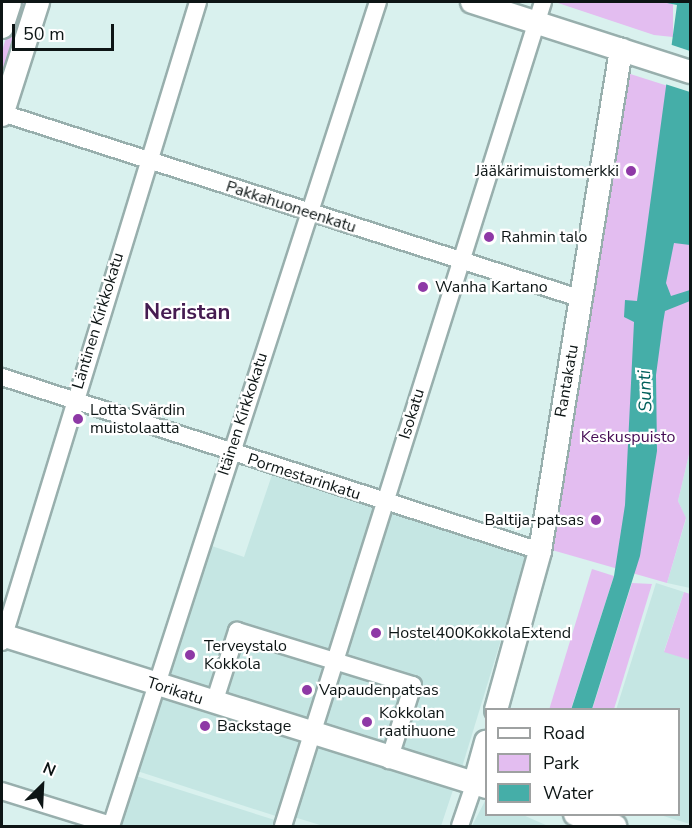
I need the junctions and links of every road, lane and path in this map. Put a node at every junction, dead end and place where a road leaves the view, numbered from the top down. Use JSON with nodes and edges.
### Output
{"nodes":[{"id":1,"x":10,"y":2,"type":"edge"},
{"id":2,"x":38,"y":2,"type":"edge"},
{"id":3,"x":198,"y":2,"type":"edge"},
{"id":4,"x":378,"y":2,"type":"edge"},
{"id":5,"x":472,"y":2,"type":"edge"},
{"id":6,"x":541,"y":12,"type":"edge"},
{"id":7,"x":2,"y":27,"type":"edge"},
{"id":8,"x":621,"y":50,"type":"junction"},
{"id":9,"x":690,"y":72,"type":"edge"},
{"id":10,"x":2,"y":113,"type":"edge"},
{"id":11,"x":148,"y":160,"type":"junction"},
{"id":12,"x":307,"y":211,"type":"junction"},
{"id":13,"x":459,"y":263,"type":"junction"},
{"id":14,"x":582,"y":299,"type":"junction"},
{"id":15,"x":2,"y":377,"type":"edge"},
{"id":16,"x":74,"y":401,"type":"junction"},
{"id":17,"x":231,"y":453,"type":"junction"},
{"id":18,"x":385,"y":504,"type":"junction"},
{"id":19,"x":540,"y":551,"type":"junction"},
{"id":20,"x":2,"y":638,"type":"edge"},
{"id":21,"x":335,"y":662,"type":"junction"},
{"id":22,"x":156,"y":685,"type":"junction"},
{"id":23,"x":214,"y":703,"type":"junction"},
{"id":24,"x":497,"y":708,"type":"edge"},
{"id":25,"x":312,"y":735,"type":"junction"},
{"id":26,"x":485,"y":749,"type":"edge"},
{"id":27,"x":389,"y":760,"type":"junction"},
{"id":28,"x":480,"y":786,"type":"edge"},
{"id":29,"x":2,"y":791,"type":"edge"},
{"id":30,"x":582,"y":816,"type":"edge"},
{"id":31,"x":111,"y":826,"type":"edge"},
{"id":32,"x":283,"y":826,"type":"edge"},
{"id":33,"x":460,"y":826,"type":"edge"},
{"id":34,"x":615,"y":826,"type":"edge"}],
"edges":[{"from":1,"to":7,"type":"street"},
{"from":2,"to":10,"type":"street"},
{"from":3,"to":11,"type":"street","name":"Läntinen Kirkkokatu"},
{"from":4,"to":12,"type":"street","name":"Itäinen Kirkkokatu"},
{"from":5,"to":6,"type":"street"},
{"from":6,"to":8,"type":"street"},
{"from":6,"to":13,"type":"street","name":"Isokatu"},
{"from":8,"to":9,"type":"street"},
{"from":8,"to":14,"type":"street","name":"Rantakatu"},
{"from":10,"to":11,"type":"street","name":"Pakkahuoneenkatu"},
{"from":11,"to":12,"type":"street","name":"Pakkahuoneenkatu"},
{"from":11,"to":16,"type":"street","name":"Läntinen Kirkkokatu"},
{"from":12,"to":13,"type":"street","name":"Pakkahuoneenkatu"},
{"from":12,"to":17,"type":"street","name":"Itäinen Kirkkokatu"},
{"from":13,"to":14,"type":"street","name":"Pakkahuoneenkatu"},
{"from":13,"to":18,"type":"street","name":"Isokatu"},
{"from":14,"to":19,"type":"street","name":"Rantakatu"},
{"from":15,"to":16,"type":"street","name":"Pormestarinkatu"},
{"from":16,"to":17,"type":"street","name":"Pormestarinkatu"},
{"from":16,"to":20,"type":"street","name":"Läntinen Kirkkokatu"},
{"from":17,"to":18,"type":"street","name":"Pormestarinkatu"},
{"from":17,"to":22,"type":"street","name":"Itäinen Kirkkokatu"},
{"from":18,"to":19,"type":"street","name":"Pormestarinkatu"},
{"from":18,"to":21,"type":"street","name":"Isokatu"},
{"from":19,"to":24,"type":"street","name":"Rantakatu"},
{"from":20,"to":22,"type":"street","name":"Torikatu"},
{"from":21,"to":23,"type":"street"},
{"from":21,"to":25,"type":"street","name":"Isokatu"},
{"from":21,"to":27,"type":"street"},
{"from":22,"to":23,"type":"street","name":"Torikatu"},
{"from":22,"to":31,"type":"street","name":"Itäinen Kirkkokatu"},
{"from":23,"to":25,"type":"street","name":"Torikatu"},
{"from":25,"to":27,"type":"street","name":"Torikatu"},
{"from":25,"to":32,"type":"street","name":"Isokatu"},
{"from":26,"to":28,"type":"street"},
{"from":27,"to":28,"type":"street","name":"Torikatu"},
{"from":28,"to":33,"type":"street"},
{"from":29,"to":31,"type":"street"},
{"from":30,"to":34,"type":"street"}]}
